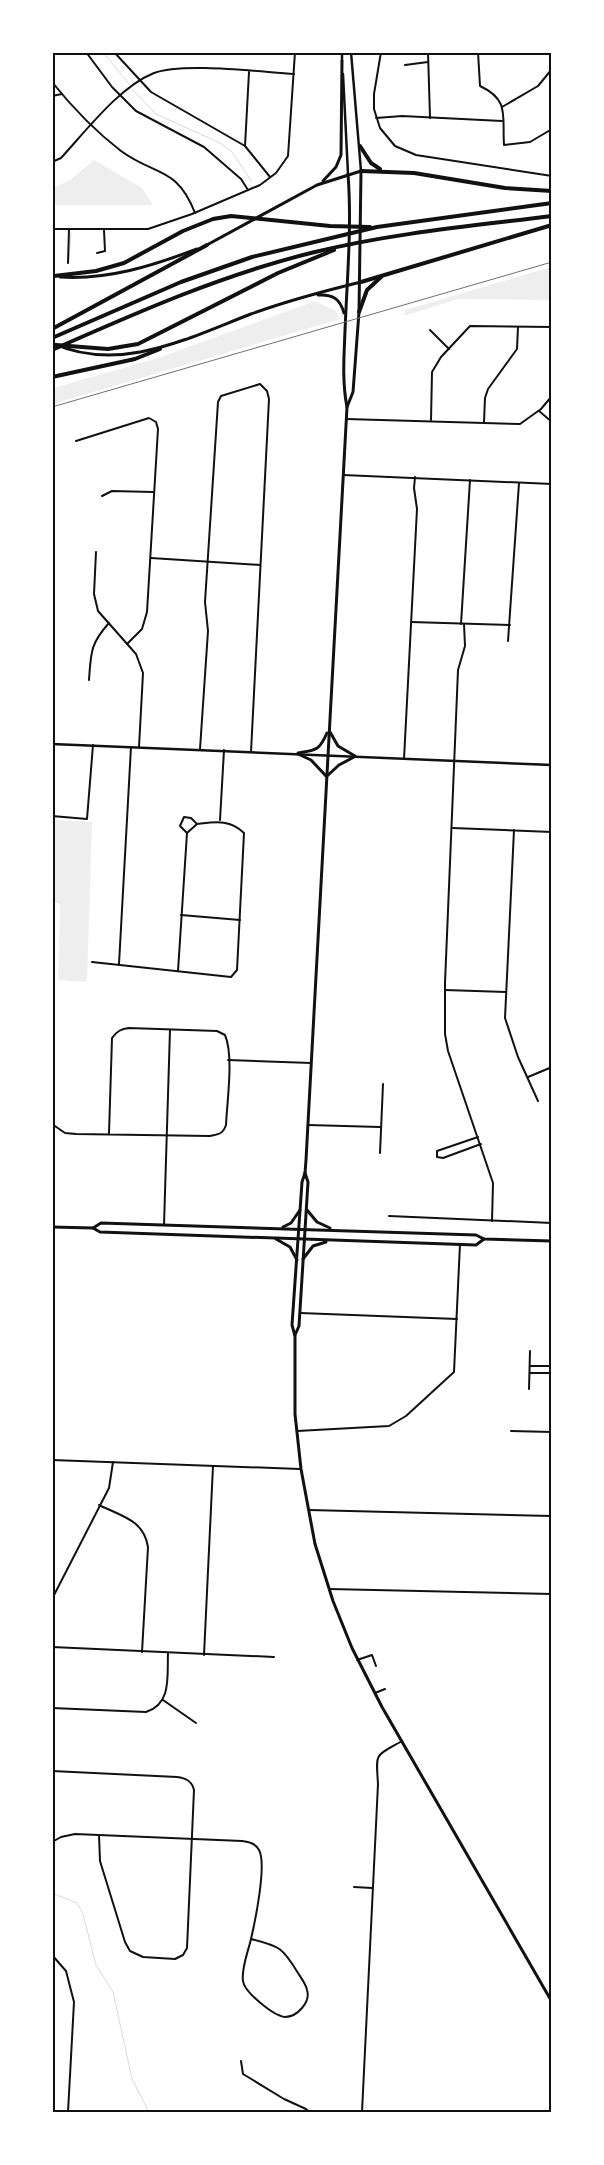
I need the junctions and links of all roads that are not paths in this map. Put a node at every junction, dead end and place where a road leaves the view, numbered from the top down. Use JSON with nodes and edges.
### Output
{"nodes":[{"id":1,"x":86,"y":52,"type":"edge"},
{"id":2,"x":114,"y":52,"type":"edge"},
{"id":3,"x":295,"y":52,"type":"edge"},
{"id":4,"x":342,"y":52,"type":"edge"},
{"id":5,"x":351,"y":52,"type":"edge"},
{"id":6,"x":381,"y":52,"type":"edge"},
{"id":7,"x":428,"y":52,"type":"edge"},
{"id":8,"x":478,"y":52,"type":"edge"},
{"id":9,"x":342,"y":61,"type":"junction"},
{"id":10,"x":428,"y":62,"type":"junction"},
{"id":11,"x":405,"y":65,"type":"dead end"},
{"id":12,"x":552,"y":68,"type":"edge"},
{"id":13,"x":250,"y":72,"type":"junction"},
{"id":14,"x":294,"y":74,"type":"junction"},
{"id":15,"x":52,"y":82,"type":"edge"},
{"id":16,"x":140,"y":82,"type":"junction"},
{"id":17,"x":62,"y":94,"type":"junction"},
{"id":18,"x":120,"y":95,"type":"junction"},
{"id":19,"x":52,"y":96,"type":"edge"},
{"id":20,"x":502,"y":107,"type":"junction"},
{"id":21,"x":376,"y":118,"type":"junction"},
{"id":22,"x":430,"y":118,"type":"junction"},
{"id":23,"x":502,"y":121,"type":"junction"},
{"id":24,"x":92,"y":126,"type":"junction"},
{"id":25,"x":552,"y":129,"type":"edge"},
{"id":26,"x":245,"y":146,"type":"junction"},
{"id":27,"x":360,"y":146,"type":"junction"},
{"id":28,"x":52,"y":162,"type":"edge"},
{"id":29,"x":382,"y":170,"type":"junction"},
{"id":30,"x":361,"y":171,"type":"junction"},
{"id":31,"x":348,"y":174,"type":"junction"},
{"id":32,"x":552,"y":176,"type":"edge"},
{"id":33,"x":270,"y":177,"type":"junction"},
{"id":34,"x":317,"y":185,"type":"junction"},
{"id":35,"x":248,"y":190,"type":"junction"},
{"id":36,"x":552,"y":191,"type":"edge"},
{"id":37,"x":552,"y":203,"type":"edge"},
{"id":38,"x":195,"y":213,"type":"junction"},
{"id":39,"x":552,"y":216,"type":"edge"},
{"id":40,"x":552,"y":224,"type":"edge"},
{"id":41,"x":377,"y":227,"type":"junction"},
{"id":42,"x":52,"y":229,"type":"edge"},
{"id":43,"x":70,"y":229,"type":"junction"},
{"id":44,"x":104,"y":230,"type":"junction"},
{"id":45,"x":207,"y":245,"type":"junction"},
{"id":46,"x":342,"y":246,"type":"junction"},
{"id":47,"x":97,"y":252,"type":"dead end"},
{"id":48,"x":68,"y":263,"type":"dead end"},
{"id":49,"x":384,"y":275,"type":"junction"},
{"id":50,"x":53,"y":276,"type":"edge"},
{"id":51,"x":361,"y":282,"type":"junction"},
{"id":52,"x":346,"y":285,"type":"junction"},
{"id":53,"x":310,"y":295,"type":"junction"},
{"id":54,"x":359,"y":312,"type":"junction"},
{"id":55,"x":346,"y":316,"type":"junction"},
{"id":56,"x":518,"y":326,"type":"junction"},
{"id":57,"x":552,"y":327,"type":"edge"},
{"id":58,"x":52,"y":329,"type":"edge"},
{"id":59,"x":430,"y":330,"type":"dead end"},
{"id":60,"x":52,"y":338,"type":"edge"},
{"id":61,"x":54,"y":344,"type":"edge"},
{"id":62,"x":160,"y":349,"type":"junction"},
{"id":63,"x":449,"y":349,"type":"junction"},
{"id":64,"x":52,"y":350,"type":"edge"},
{"id":65,"x":52,"y":377,"type":"edge"},
{"id":66,"x":552,"y":396,"type":"edge"},
{"id":67,"x":347,"y":407,"type":"junction"},
{"id":68,"x":539,"y":411,"type":"junction"},
{"id":69,"x":346,"y":419,"type":"junction"},
{"id":70,"x":431,"y":420,"type":"junction"},
{"id":71,"x":484,"y":422,"type":"junction"},
{"id":72,"x":552,"y":422,"type":"edge"},
{"id":73,"x":76,"y":441,"type":"dead end"},
{"id":74,"x":343,"y":475,"type":"junction"},
{"id":75,"x":415,"y":477,"type":"junction"},
{"id":76,"x":470,"y":480,"type":"junction"},
{"id":77,"x":519,"y":483,"type":"junction"},
{"id":78,"x":552,"y":484,"type":"edge"},
{"id":79,"x":154,"y":492,"type":"junction"},
{"id":80,"x":102,"y":496,"type":"dead end"},
{"id":81,"x":96,"y":552,"type":"dead end"},
{"id":82,"x":151,"y":558,"type":"junction"},
{"id":83,"x":209,"y":561,"type":"junction"},
{"id":84,"x":260,"y":565,"type":"junction"},
{"id":85,"x":411,"y":622,"type":"junction"},
{"id":86,"x":109,"y":624,"type":"junction"},
{"id":87,"x":463,"y":624,"type":"junction"},
{"id":88,"x":510,"y":625,"type":"junction"},
{"id":89,"x":508,"y":641,"type":"dead end"},
{"id":90,"x":127,"y":644,"type":"junction"},
{"id":91,"x":89,"y":680,"type":"dead end"},
{"id":92,"x":329,"y":730,"type":"junction"},
{"id":93,"x":52,"y":744,"type":"edge"},
{"id":94,"x":93,"y":745,"type":"junction"},
{"id":95,"x":131,"y":746,"type":"junction"},
{"id":96,"x":139,"y":747,"type":"junction"},
{"id":97,"x":200,"y":749,"type":"junction"},
{"id":98,"x":224,"y":750,"type":"junction"},
{"id":99,"x":251,"y":752,"type":"junction"},
{"id":100,"x":298,"y":753,"type":"junction"},
{"id":101,"x":328,"y":755,"type":"junction"},
{"id":102,"x":355,"y":756,"type":"junction"},
{"id":103,"x":404,"y":760,"type":"junction"},
{"id":104,"x":455,"y":761,"type":"junction"},
{"id":105,"x":552,"y":765,"type":"edge"},
{"id":106,"x":327,"y":776,"type":"junction"},
{"id":107,"x":52,"y":816,"type":"edge"},
{"id":108,"x":220,"y":821,"type":"junction"},
{"id":109,"x":196,"y":824,"type":"junction"},
{"id":110,"x":453,"y":828,"type":"junction"},
{"id":111,"x":514,"y":830,"type":"junction"},
{"id":112,"x":552,"y":832,"type":"edge"},
{"id":113,"x":187,"y":833,"type":"junction"},
{"id":114,"x":181,"y":915,"type":"junction"},
{"id":115,"x":240,"y":920,"type":"junction"},
{"id":116,"x":92,"y":962,"type":"dead end"},
{"id":117,"x":119,"y":964,"type":"junction"},
{"id":118,"x":178,"y":972,"type":"junction"},
{"id":119,"x":445,"y":990,"type":"junction"},
{"id":120,"x":506,"y":992,"type":"junction"},
{"id":121,"x":170,"y":1030,"type":"junction"},
{"id":122,"x":228,"y":1060,"type":"junction"},
{"id":123,"x":311,"y":1064,"type":"junction"},
{"id":124,"x":552,"y":1067,"type":"edge"},
{"id":125,"x":527,"y":1078,"type":"junction"},
{"id":126,"x":383,"y":1084,"type":"dead end"},
{"id":127,"x":538,"y":1100,"type":"dead end"},
{"id":128,"x":52,"y":1124,"type":"edge"},
{"id":129,"x":308,"y":1125,"type":"junction"},
{"id":130,"x":380,"y":1128,"type":"junction"},
{"id":131,"x":109,"y":1133,"type":"junction"},
{"id":132,"x":167,"y":1135,"type":"junction"},
{"id":133,"x":478,"y":1137,"type":"junction"},
{"id":134,"x":481,"y":1144,"type":"junction"},
{"id":135,"x":380,"y":1153,"type":"dead end"},
{"id":136,"x":305,"y":1173,"type":"junction"},
{"id":137,"x":300,"y":1210,"type":"junction"},
{"id":138,"x":306,"y":1210,"type":"junction"},
{"id":139,"x":389,"y":1216,"type":"dead end"},
{"id":140,"x":492,"y":1222,"type":"junction"},
{"id":141,"x":552,"y":1223,"type":"edge"},
{"id":142,"x":164,"y":1225,"type":"junction"},
{"id":143,"x":52,"y":1227,"type":"edge"},
{"id":144,"x":93,"y":1228,"type":"junction"},
{"id":145,"x":282,"y":1228,"type":"junction"},
{"id":146,"x":298,"y":1228,"type":"junction"},
{"id":147,"x":305,"y":1228,"type":"junction"},
{"id":148,"x":333,"y":1229,"type":"junction"},
{"id":149,"x":276,"y":1239,"type":"junction"},
{"id":150,"x":298,"y":1239,"type":"junction"},
{"id":151,"x":484,"y":1239,"type":"junction"},
{"id":152,"x":305,"y":1240,"type":"junction"},
{"id":153,"x":332,"y":1241,"type":"junction"},
{"id":154,"x":552,"y":1241,"type":"edge"},
{"id":155,"x":460,"y":1244,"type":"junction"},
{"id":156,"x":303,"y":1259,"type":"junction"},
{"id":157,"x":297,"y":1260,"type":"junction"},
{"id":158,"x":300,"y":1313,"type":"junction"},
{"id":159,"x":458,"y":1320,"type":"junction"},
{"id":160,"x":295,"y":1336,"type":"junction"},
{"id":161,"x":530,"y":1351,"type":"dead end"},
{"id":162,"x":530,"y":1366,"type":"junction"},
{"id":163,"x":552,"y":1366,"type":"edge"},
{"id":164,"x":530,"y":1373,"type":"junction"},
{"id":165,"x":552,"y":1373,"type":"edge"},
{"id":166,"x":529,"y":1389,"type":"dead end"},
{"id":167,"x":296,"y":1431,"type":"junction"},
{"id":168,"x":511,"y":1431,"type":"dead end"},
{"id":169,"x":552,"y":1432,"type":"edge"},
{"id":170,"x":52,"y":1460,"type":"edge"},
{"id":171,"x":113,"y":1462,"type":"junction"},
{"id":172,"x":213,"y":1466,"type":"junction"},
{"id":173,"x":301,"y":1469,"type":"junction"},
{"id":174,"x":99,"y":1505,"type":"junction"},
{"id":175,"x":308,"y":1510,"type":"junction"},
{"id":176,"x":552,"y":1516,"type":"edge"},
{"id":177,"x":329,"y":1589,"type":"junction"},
{"id":178,"x":552,"y":1594,"type":"edge"},
{"id":179,"x":52,"y":1599,"type":"edge"},
{"id":180,"x":52,"y":1647,"type":"edge"},
{"id":181,"x":142,"y":1652,"type":"junction"},
{"id":182,"x":168,"y":1653,"type":"junction"},
{"id":183,"x":204,"y":1654,"type":"junction"},
{"id":184,"x":274,"y":1657,"type":"dead end"},
{"id":185,"x":358,"y":1660,"type":"junction"},
{"id":186,"x":376,"y":1666,"type":"dead end"},
{"id":187,"x":385,"y":1689,"type":"dead end"},
{"id":188,"x":375,"y":1693,"type":"junction"},
{"id":189,"x":163,"y":1700,"type":"junction"},
{"id":190,"x":52,"y":1708,"type":"edge"},
{"id":191,"x":196,"y":1723,"type":"dead end"},
{"id":192,"x":402,"y":1741,"type":"junction"},
{"id":193,"x":52,"y":1771,"type":"edge"},
{"id":194,"x":99,"y":1835,"type":"junction"},
{"id":195,"x":192,"y":1839,"type":"junction"},
{"id":196,"x":52,"y":1842,"type":"edge"},
{"id":197,"x":354,"y":1887,"type":"dead end"},
{"id":198,"x":372,"y":1888,"type":"junction"},
{"id":199,"x":251,"y":1939,"type":"junction"},
{"id":200,"x":52,"y":1955,"type":"edge"},
{"id":201,"x":551,"y":2001,"type":"edge"},
{"id":202,"x":241,"y":2061,"type":"dead end"},
{"id":203,"x":68,"y":2112,"type":"edge"},
{"id":204,"x":309,"y":2112,"type":"edge"},
{"id":205,"x":362,"y":2112,"type":"edge"}],
"edges":[{"from":1,"to":18,"type":"street"},
{"from":2,"to":16,"type":"street"},
{"from":3,"to":14,"type":"street"},
{"from":4,"to":9,"type":"main road"},
{"from":5,"to":27,"type":"main road"},
{"from":6,"to":21,"type":"street"},
{"from":7,"to":10,"type":"street"},
{"from":8,"to":20,"type":"street"},
{"from":9,"to":31,"type":"main road"},
{"from":9,"to":34,"type":"main road"},
{"from":10,"to":11,"type":"street"},
{"from":10,"to":22,"type":"street"},
{"from":12,"to":20,"type":"street"},
{"from":13,"to":14,"type":"street"},
{"from":13,"to":16,"type":"street"},
{"from":13,"to":26,"type":"street"},
{"from":14,"to":33,"type":"street"},
{"from":15,"to":17,"type":"street"},
{"from":16,"to":18,"type":"street"},
{"from":16,"to":26,"type":"street"},
{"from":17,"to":19,"type":"street"},
{"from":17,"to":24,"type":"street"},
{"from":18,"to":24,"type":"street"},
{"from":18,"to":35,"type":"street"},
{"from":20,"to":23,"type":"street"},
{"from":21,"to":22,"type":"street"},
{"from":21,"to":32,"type":"street"},
{"from":22,"to":23,"type":"street"},
{"from":23,"to":25,"type":"street"},
{"from":24,"to":28,"type":"street"},
{"from":24,"to":38,"type":"street"},
{"from":26,"to":33,"type":"street"},
{"from":27,"to":29,"type":"highway"},
{"from":27,"to":30,"type":"main road"},
{"from":29,"to":30,"type":"highway"},
{"from":29,"to":36,"type":"highway"},
{"from":30,"to":31,"type":"main road"},
{"from":30,"to":51,"type":"main road"},
{"from":31,"to":34,"type":"main road"},
{"from":31,"to":52,"type":"main road"},
{"from":33,"to":35,"type":"street"},
{"from":34,"to":45,"type":"main road"},
{"from":35,"to":38,"type":"street"},
{"from":37,"to":41,"type":"highway"},
{"from":38,"to":44,"type":"street"},
{"from":39,"to":46,"type":"highway"},
{"from":40,"to":49,"type":"highway"},
{"from":41,"to":50,"type":"highway"},
{"from":41,"to":60,"type":"highway"},
{"from":42,"to":43,"type":"street"},
{"from":43,"to":44,"type":"street"},
{"from":43,"to":48,"type":"street"},
{"from":44,"to":47,"type":"street"},
{"from":45,"to":50,"type":"main road"},
{"from":45,"to":58,"type":"highway"},
{"from":46,"to":61,"type":"highway"},
{"from":46,"to":64,"type":"highway"},
{"from":49,"to":51,"type":"highway"},
{"from":49,"to":54,"type":"highway"},
{"from":51,"to":52,"type":"main road"},
{"from":51,"to":54,"type":"main road"},
{"from":52,"to":53,"type":"main road"},
{"from":52,"to":55,"type":"main road"},
{"from":53,"to":55,"type":"main road"},
{"from":53,"to":62,"type":"main road"},
{"from":54,"to":67,"type":"main road"},
{"from":55,"to":67,"type":"main road"},
{"from":56,"to":57,"type":"street"},
{"from":56,"to":63,"type":"street"},
{"from":56,"to":71,"type":"street"},
{"from":59,"to":63,"type":"street"},
{"from":61,"to":62,"type":"main road"},
{"from":62,"to":65,"type":"highway"},
{"from":63,"to":70,"type":"street"},
{"from":66,"to":68,"type":"street"},
{"from":67,"to":69,"type":"main road"},
{"from":68,"to":71,"type":"street"},
{"from":68,"to":72,"type":"street"},
{"from":69,"to":70,"type":"street"},
{"from":69,"to":74,"type":"main road"},
{"from":70,"to":71,"type":"street"},
{"from":73,"to":79,"type":"street"},
{"from":74,"to":75,"type":"street"},
{"from":74,"to":92,"type":"main road"},
{"from":75,"to":76,"type":"street"},
{"from":75,"to":85,"type":"street"},
{"from":76,"to":77,"type":"street"},
{"from":76,"to":87,"type":"street"},
{"from":77,"to":78,"type":"street"},
{"from":77,"to":88,"type":"street"},
{"from":79,"to":80,"type":"street"},
{"from":79,"to":82,"type":"street"},
{"from":81,"to":86,"type":"street"},
{"from":82,"to":83,"type":"street"},
{"from":82,"to":90,"type":"street"},
{"from":83,"to":84,"type":"street"},
{"from":83,"to":84,"type":"street"},
{"from":83,"to":97,"type":"street"},
{"from":84,"to":99,"type":"street"},
{"from":85,"to":87,"type":"street"},
{"from":85,"to":103,"type":"street"},
{"from":86,"to":90,"type":"street"},
{"from":86,"to":91,"type":"street"},
{"from":87,"to":88,"type":"street"},
{"from":87,"to":104,"type":"street"},
{"from":88,"to":89,"type":"street"},
{"from":90,"to":96,"type":"street"},
{"from":92,"to":100,"type":"main road"},
{"from":92,"to":101,"type":"main road"},
{"from":92,"to":102,"type":"main road"},
{"from":93,"to":94,"type":"main road"},
{"from":94,"to":95,"type":"main road"},
{"from":94,"to":107,"type":"street"},
{"from":95,"to":96,"type":"main road"},
{"from":95,"to":117,"type":"street"},
{"from":96,"to":97,"type":"main road"},
{"from":97,"to":98,"type":"main road"},
{"from":98,"to":99,"type":"main road"},
{"from":98,"to":108,"type":"street"},
{"from":99,"to":100,"type":"main road"},
{"from":100,"to":101,"type":"main road"},
{"from":100,"to":106,"type":"main road"},
{"from":101,"to":102,"type":"main road"},
{"from":101,"to":106,"type":"main road"},
{"from":102,"to":103,"type":"main road"},
{"from":102,"to":106,"type":"main road"},
{"from":103,"to":104,"type":"main road"},
{"from":104,"to":105,"type":"main road"},
{"from":104,"to":110,"type":"street"},
{"from":106,"to":123,"type":"main road"},
{"from":108,"to":109,"type":"street"},
{"from":108,"to":115,"type":"street"},
{"from":109,"to":113,"type":"street"},
{"from":109,"to":113,"type":"street"},
{"from":110,"to":111,"type":"street"},
{"from":110,"to":119,"type":"street"},
{"from":111,"to":112,"type":"street"},
{"from":111,"to":120,"type":"street"},
{"from":113,"to":114,"type":"street"},
{"from":114,"to":115,"type":"street"},
{"from":114,"to":118,"type":"street"},
{"from":115,"to":118,"type":"street"},
{"from":116,"to":117,"type":"street"},
{"from":117,"to":118,"type":"street"},
{"from":119,"to":120,"type":"street"},
{"from":119,"to":133,"type":"street"},
{"from":120,"to":125,"type":"street"},
{"from":121,"to":122,"type":"street"},
{"from":121,"to":131,"type":"street"},
{"from":121,"to":132,"type":"street"},
{"from":122,"to":123,"type":"street"},
{"from":122,"to":132,"type":"street"},
{"from":123,"to":129,"type":"main road"},
{"from":124,"to":125,"type":"street"},
{"from":125,"to":127,"type":"street"},
{"from":126,"to":130,"type":"street"},
{"from":128,"to":131,"type":"street"},
{"from":129,"to":130,"type":"street"},
{"from":129,"to":136,"type":"main road"},
{"from":130,"to":135,"type":"street"},
{"from":131,"to":132,"type":"street"},
{"from":132,"to":142,"type":"street"},
{"from":133,"to":134,"type":"street"},
{"from":133,"to":134,"type":"street"},
{"from":134,"to":140,"type":"street"},
{"from":136,"to":137,"type":"main road"},
{"from":136,"to":138,"type":"main road"},
{"from":137,"to":145,"type":"main road"},
{"from":137,"to":146,"type":"main road"},
{"from":138,"to":147,"type":"main road"},
{"from":138,"to":148,"type":"main road"},
{"from":139,"to":140,"type":"street"},
{"from":140,"to":141,"type":"street"},
{"from":142,"to":144,"type":"main road"},
{"from":142,"to":145,"type":"main road"},
{"from":143,"to":144,"type":"main road"},
{"from":144,"to":149,"type":"main road"},
{"from":145,"to":146,"type":"main road"},
{"from":146,"to":147,"type":"main road"},
{"from":146,"to":150,"type":"main road"},
{"from":147,"to":148,"type":"main road"},
{"from":147,"to":152,"type":"main road"},
{"from":148,"to":151,"type":"main road"},
{"from":149,"to":150,"type":"main road"},
{"from":149,"to":157,"type":"main road"},
{"from":150,"to":152,"type":"main road"},
{"from":150,"to":157,"type":"main road"},
{"from":151,"to":154,"type":"main road"},
{"from":151,"to":155,"type":"main road"},
{"from":152,"to":153,"type":"main road"},
{"from":152,"to":156,"type":"main road"},
{"from":153,"to":155,"type":"main road"},
{"from":153,"to":156,"type":"main road"},
{"from":155,"to":159,"type":"street"},
{"from":156,"to":158,"type":"main road"},
{"from":157,"to":160,"type":"main road"},
{"from":158,"to":159,"type":"street"},
{"from":158,"to":160,"type":"main road"},
{"from":159,"to":167,"type":"street"},
{"from":160,"to":167,"type":"main road"},
{"from":161,"to":162,"type":"street"},
{"from":162,"to":163,"type":"street"},
{"from":162,"to":164,"type":"street"},
{"from":164,"to":165,"type":"street"},
{"from":164,"to":166,"type":"street"},
{"from":167,"to":173,"type":"main road"},
{"from":168,"to":169,"type":"street"},
{"from":170,"to":171,"type":"street"},
{"from":171,"to":172,"type":"street"},
{"from":171,"to":174,"type":"street"},
{"from":172,"to":173,"type":"street"},
{"from":172,"to":183,"type":"street"},
{"from":173,"to":175,"type":"main road"},
{"from":174,"to":179,"type":"street"},
{"from":174,"to":181,"type":"street"},
{"from":175,"to":176,"type":"street"},
{"from":175,"to":177,"type":"main road"},
{"from":177,"to":178,"type":"street"},
{"from":177,"to":185,"type":"main road"},
{"from":180,"to":181,"type":"street"},
{"from":181,"to":182,"type":"street"},
{"from":182,"to":183,"type":"street"},
{"from":182,"to":189,"type":"street"},
{"from":183,"to":184,"type":"street"},
{"from":185,"to":186,"type":"street"},
{"from":185,"to":188,"type":"main road"},
{"from":187,"to":188,"type":"street"},
{"from":188,"to":192,"type":"main road"},
{"from":189,"to":190,"type":"street"},
{"from":189,"to":191,"type":"street"},
{"from":192,"to":198,"type":"street"},
{"from":192,"to":201,"type":"main road"},
{"from":193,"to":195,"type":"street"},
{"from":194,"to":195,"type":"street"},
{"from":194,"to":195,"type":"street"},
{"from":194,"to":196,"type":"street"},
{"from":195,"to":199,"type":"street"},
{"from":197,"to":198,"type":"street"},
{"from":198,"to":205,"type":"street"},
{"from":199,"to":199,"type":"street"},
{"from":200,"to":203,"type":"street"},
{"from":202,"to":204,"type":"street"}]}
